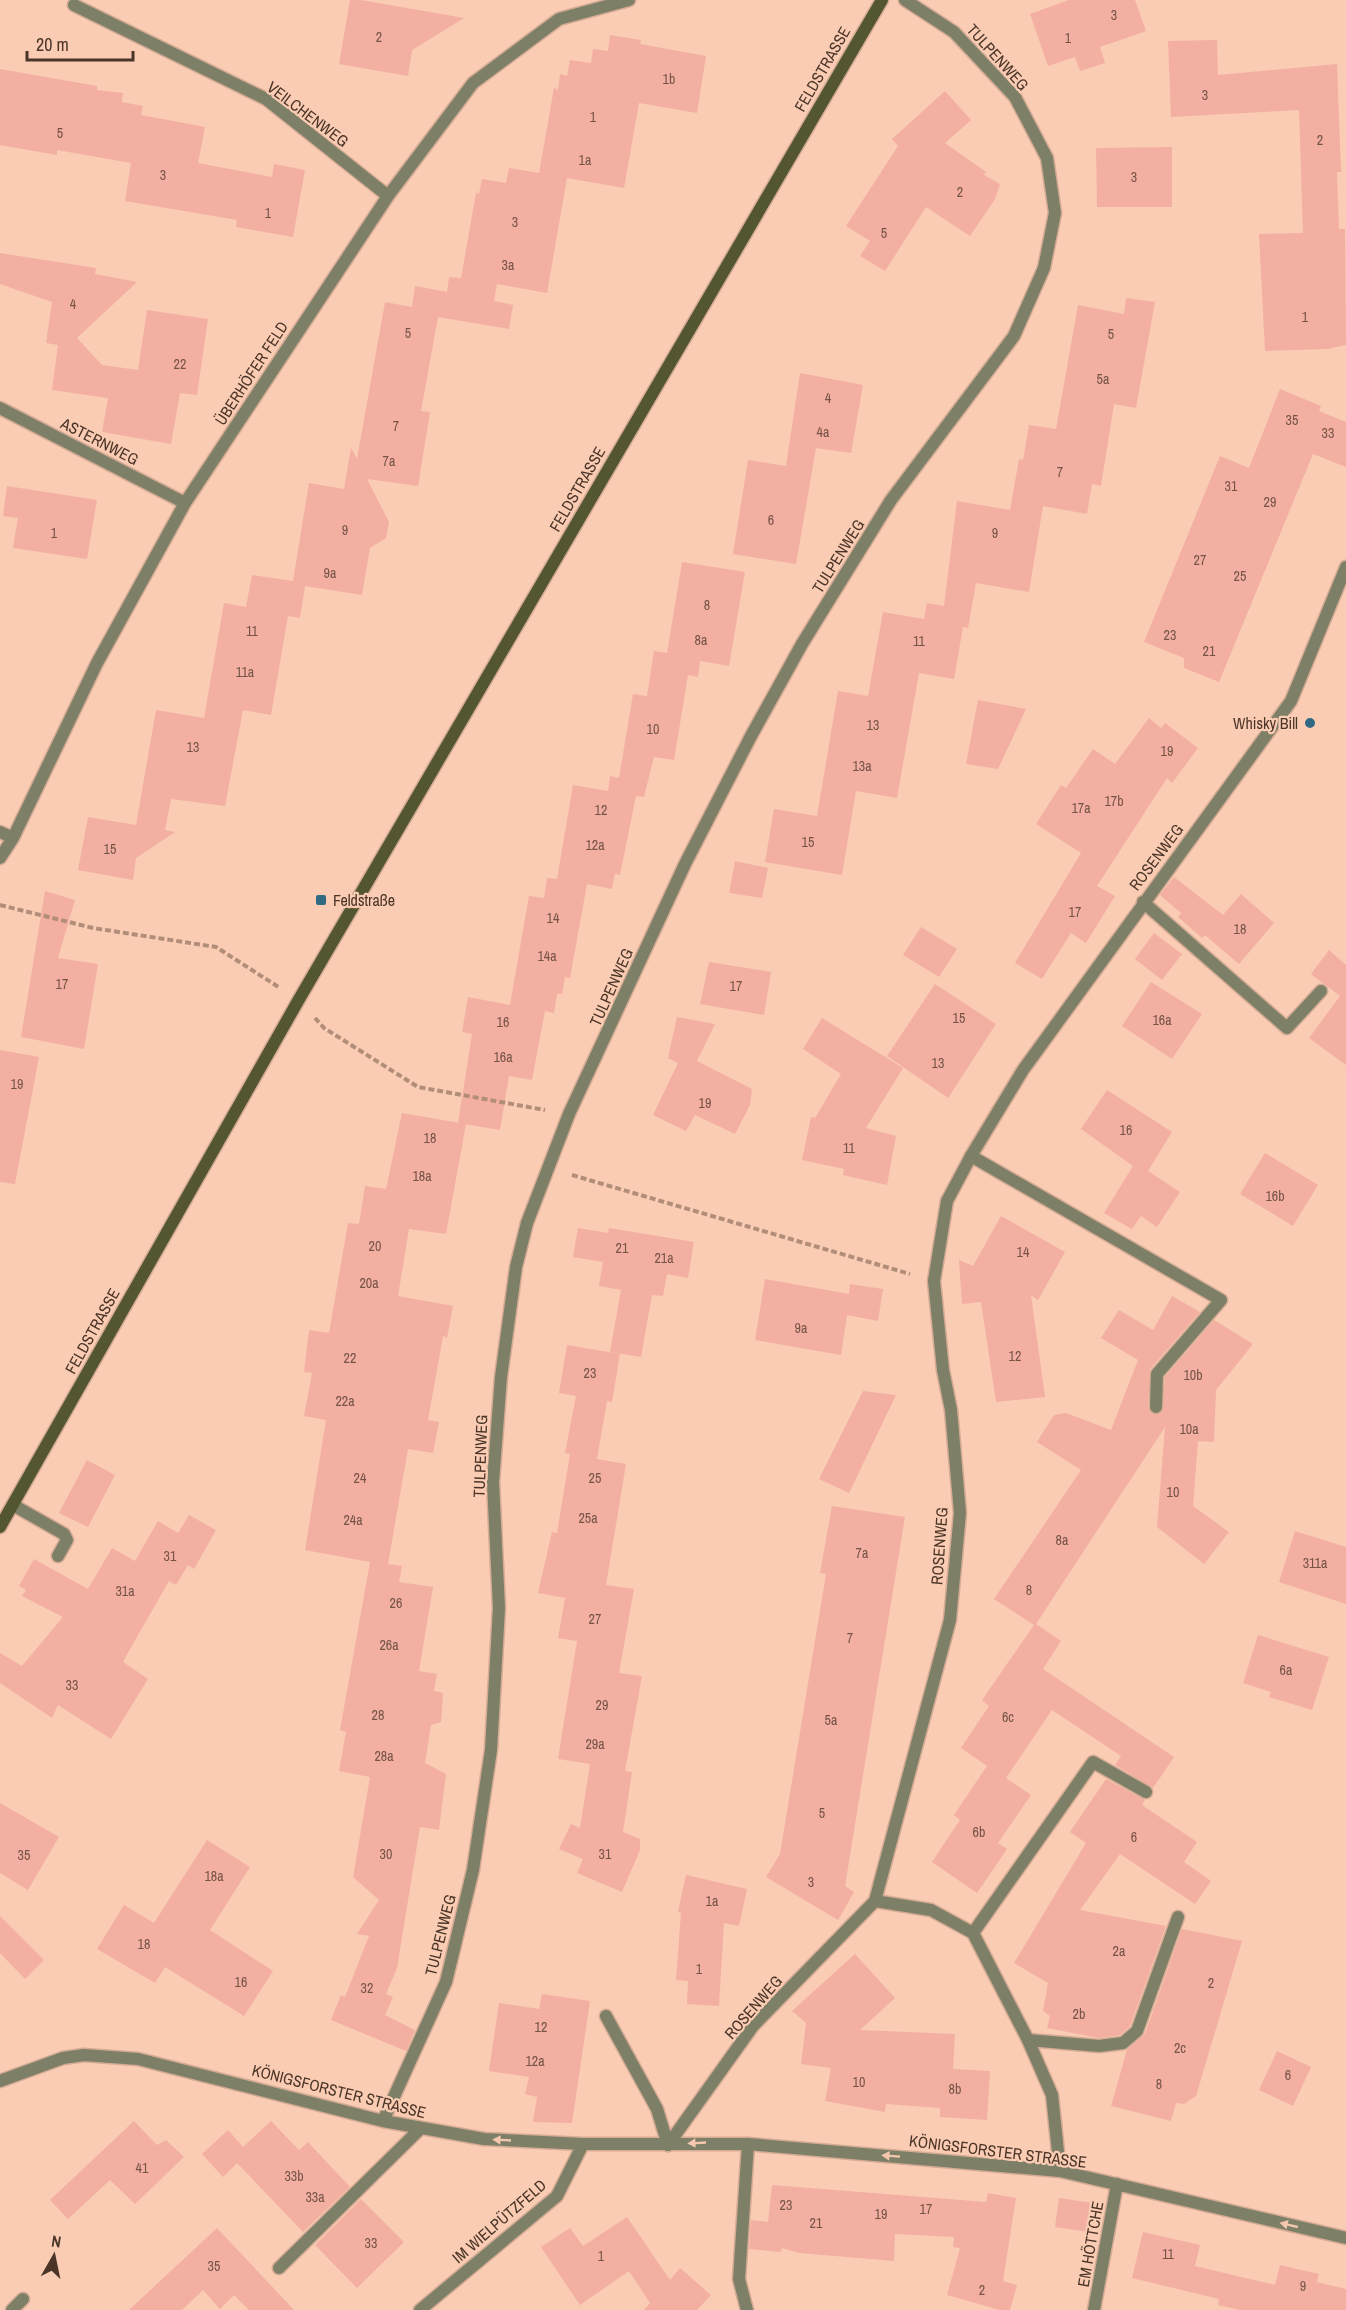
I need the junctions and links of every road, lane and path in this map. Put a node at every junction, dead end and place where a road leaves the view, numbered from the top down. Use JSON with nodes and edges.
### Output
{"nodes":[{"id":1,"x":629,"y":0,"type":"edge"},
{"id":2,"x":882,"y":0,"type":"edge"},
{"id":3,"x":904,"y":0,"type":"edge"},
{"id":4,"x":613,"y":2,"type":"edge"},
{"id":5,"x":74,"y":4,"type":"dead end"},
{"id":6,"x":388,"y":196,"type":"junction"},
{"id":7,"x":0,"y":408,"type":"edge"},
{"id":8,"x":185,"y":503,"type":"junction"},
{"id":9,"x":1346,"y":567,"type":"edge"},
{"id":10,"x":0,"y":832,"type":"edge"},
{"id":11,"x":13,"y":838,"type":"junction"},
{"id":12,"x":0,"y":858,"type":"edge"},
{"id":13,"x":1143,"y":902,"type":"junction"},
{"id":14,"x":1321,"y":991,"type":"dead end"},
{"id":15,"x":971,"y":1156,"type":"junction"},
{"id":16,"x":549,"y":1168,"type":"junction"},
{"id":17,"x":934,"y":1281,"type":"junction"},
{"id":18,"x":1156,"y":1407,"type":"dead end"},
{"id":19,"x":13,"y":1505,"type":"junction"},
{"id":20,"x":0,"y":1527,"type":"edge"},
{"id":21,"x":58,"y":1556,"type":"dead end"},
{"id":22,"x":1146,"y":1792,"type":"dead end"},
{"id":23,"x":875,"y":1901,"type":"junction"},
{"id":24,"x":1179,"y":1917,"type":"dead end"},
{"id":25,"x":974,"y":1934,"type":"junction"},
{"id":26,"x":606,"y":2016,"type":"dead end"},
{"id":27,"x":1028,"y":2040,"type":"junction"},
{"id":28,"x":0,"y":2081,"type":"edge"},
{"id":29,"x":383,"y":2121,"type":"junction"},
{"id":30,"x":420,"y":2129,"type":"junction"},
{"id":31,"x":583,"y":2144,"type":"junction"},
{"id":32,"x":748,"y":2144,"type":"junction"},
{"id":33,"x":668,"y":2145,"type":"junction"},
{"id":34,"x":1060,"y":2171,"type":"junction"},
{"id":35,"x":1117,"y":2184,"type":"junction"},
{"id":36,"x":1346,"y":2238,"type":"edge"},
{"id":37,"x":279,"y":2268,"type":"dead end"},
{"id":38,"x":23,"y":2299,"type":"dead end"},
{"id":39,"x":12,"y":2310,"type":"edge"},
{"id":40,"x":420,"y":2310,"type":"edge"},
{"id":41,"x":747,"y":2310,"type":"edge"},
{"id":42,"x":1094,"y":2310,"type":"edge"}],
"edges":[{"from":1,"to":4,"type":"street","name":"ÜBERHÖFER FELD"},
{"from":2,"to":19,"type":"main road","name":"FELDSTRASSE"},
{"from":3,"to":16,"type":"street","name":"TULPENWEG"},
{"from":4,"to":6,"type":"street","name":"ÜBERHÖFER FELD"},
{"from":5,"to":6,"type":"street","name":"VEILCHENWEG"},
{"from":6,"to":8,"type":"street","name":"ÜBERHÖFER FELD"},
{"from":7,"to":8,"type":"street","name":"ASTERNWEG"},
{"from":8,"to":11,"type":"street","name":"ÜBERHÖFER FELD"},
{"from":9,"to":13,"type":"street","name":"ROSENWEG"},
{"from":10,"to":11,"type":"street"},
{"from":11,"to":12,"type":"street","name":"ÜBERHÖFER FELD"},
{"from":13,"to":14,"type":"street"},
{"from":13,"to":15,"type":"street","name":"ROSENWEG"},
{"from":15,"to":17,"type":"street","name":"ROSENWEG"},
{"from":15,"to":18,"type":"street"},
{"from":16,"to":17,"type":"path"},
{"from":16,"to":29,"type":"street","name":"TULPENWEG"},
{"from":17,"to":23,"type":"street","name":"ROSENWEG"},
{"from":19,"to":20,"type":"main road","name":"FELDSTRASSE"},
{"from":19,"to":21,"type":"street"},
{"from":22,"to":25,"type":"street"},
{"from":23,"to":25,"type":"street"},
{"from":23,"to":33,"type":"street","name":"ROSENWEG"},
{"from":24,"to":27,"type":"street"},
{"from":25,"to":27,"type":"street"},
{"from":26,"to":33,"type":"street"},
{"from":27,"to":34,"type":"street"},
{"from":28,"to":29,"type":"street","name":"KÖNIGSFORSTER STRASSE"},
{"from":29,"to":30,"type":"street","name":"KÖNIGSFORSTER STRASSE"},
{"from":31,"to":30,"type":"street","name":"KÖNIGSFORSTER STRASSE","one_way":true},
{"from":30,"to":37,"type":"street"},
{"from":31,"to":33,"type":"street","name":"KÖNIGSFORSTER STRASSE"},
{"from":31,"to":40,"type":"street","name":"IM WIELPÜTZFELD"},
{"from":32,"to":33,"type":"street","name":"KÖNIGSFORSTER STRASSE","one_way":true},
{"from":34,"to":32,"type":"street","name":"KÖNIGSFORSTER STRASSE","one_way":true},
{"from":32,"to":41,"type":"street"},
{"from":34,"to":35,"type":"street","name":"KÖNIGSFORSTER STRASSE"},
{"from":36,"to":35,"type":"street","name":"KÖNIGSFORSTER STRASSE","one_way":true},
{"from":35,"to":42,"type":"street","name":"EM HÖTTCHE"},
{"from":38,"to":39,"type":"street"}]}
